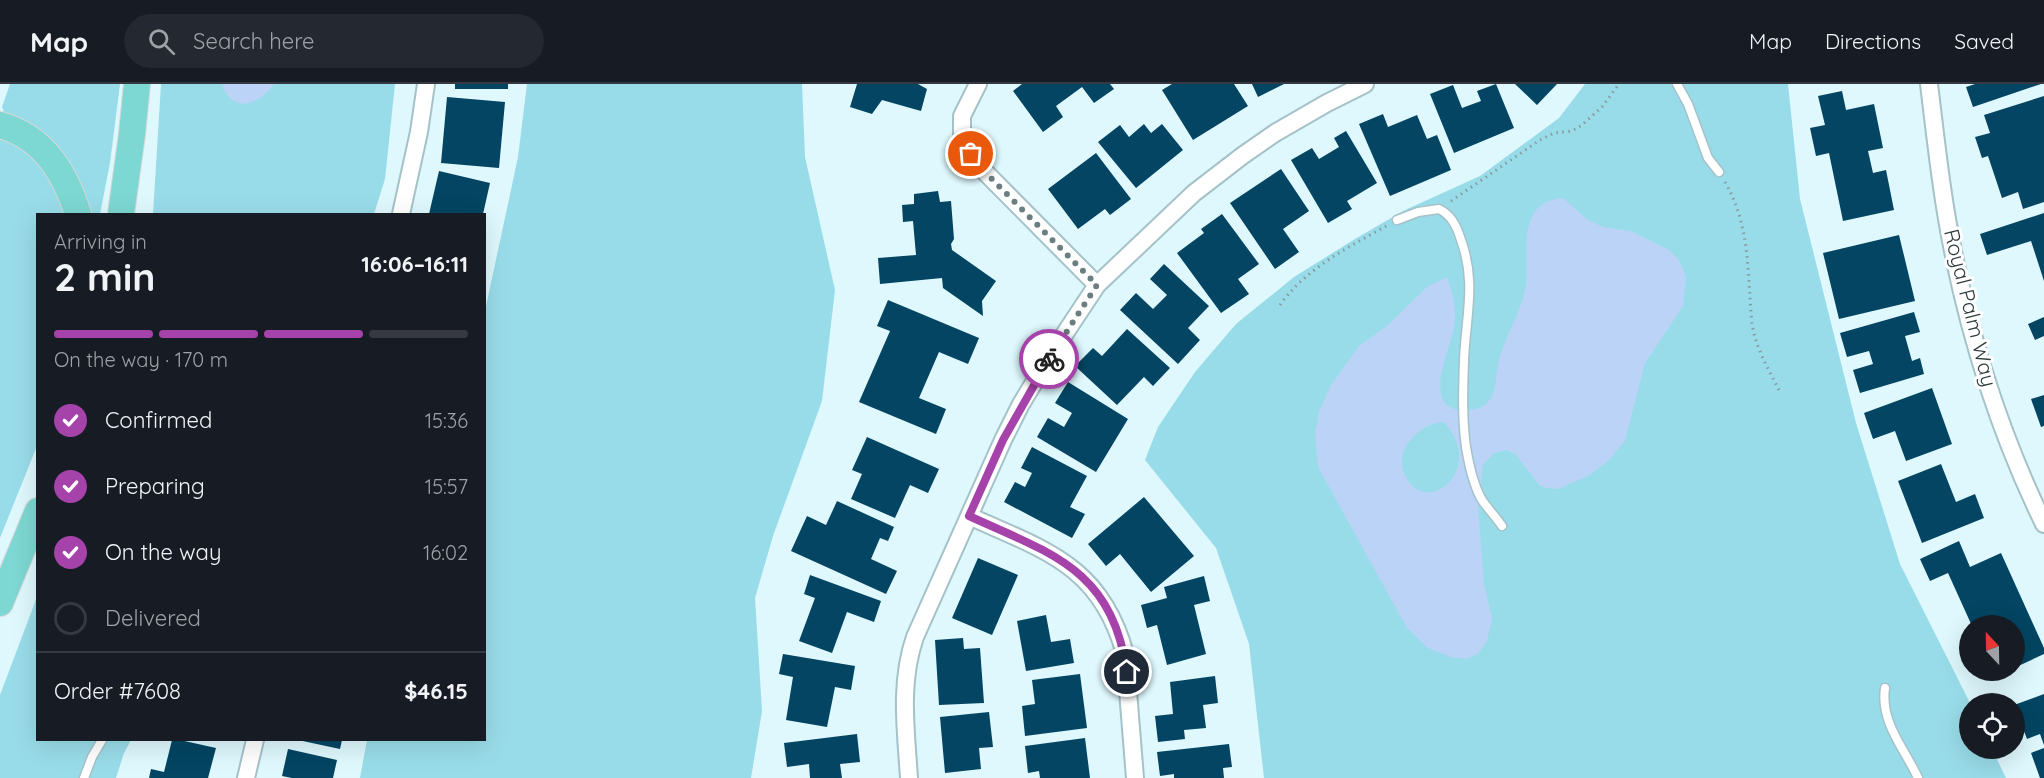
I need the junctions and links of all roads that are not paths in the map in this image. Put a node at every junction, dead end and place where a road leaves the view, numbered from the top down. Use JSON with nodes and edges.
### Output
{"nodes":[{"id":1,"x":137,"y":84,"type":"edge"},
{"id":2,"x":426,"y":84,"type":"edge"},
{"id":3,"x":978,"y":84,"type":"edge"},
{"id":4,"x":1365,"y":84,"type":"edge"},
{"id":5,"x":1677,"y":84,"type":"edge"},
{"id":6,"x":1929,"y":84,"type":"edge"},
{"id":7,"x":0,"y":125,"type":"edge"},
{"id":8,"x":1719,"y":172,"type":"road end"},
{"id":9,"x":78,"y":213,"type":"edge"},
{"id":10,"x":121,"y":213,"type":"edge"},
{"id":11,"x":401,"y":213,"type":"edge"},
{"id":12,"x":1397,"y":220,"type":"road end"},
{"id":13,"x":1097,"y":285,"type":"junction"},
{"id":14,"x":36,"y":516,"type":"edge"},
{"id":15,"x":969,"y":516,"type":"junction"},
{"id":16,"x":2044,"y":524,"type":"edge"},
{"id":17,"x":1502,"y":525,"type":"dead end"},
{"id":18,"x":0,"y":603,"type":"edge"},
{"id":19,"x":1886,"y":688,"type":"dead end"},
{"id":20,"x":101,"y":741,"type":"edge"},
{"id":21,"x":255,"y":741,"type":"edge"},
{"id":22,"x":84,"y":778,"type":"edge"},
{"id":23,"x":246,"y":778,"type":"edge"},
{"id":24,"x":909,"y":778,"type":"edge"},
{"id":25,"x":1135,"y":778,"type":"edge"},
{"id":26,"x":1918,"y":778,"type":"edge"}],
"edges":[{"from":1,"to":10,"type":"main road"},
{"from":2,"to":11,"type":"street"},
{"from":3,"to":13,"type":"street"},
{"from":4,"to":13,"type":"street"},
{"from":5,"to":8,"type":"lane"},
{"from":6,"to":16,"type":"street","name":"Royal Palm Way"},
{"from":7,"to":9,"type":"main road"},
{"from":12,"to":17,"type":"lane"},
{"from":13,"to":15,"type":"street"},
{"from":14,"to":18,"type":"main road"},
{"from":15,"to":24,"type":"street"},
{"from":15,"to":25,"type":"street"},
{"from":19,"to":26,"type":"lane"},
{"from":20,"to":22,"type":"lane"},
{"from":21,"to":23,"type":"street"}]}
